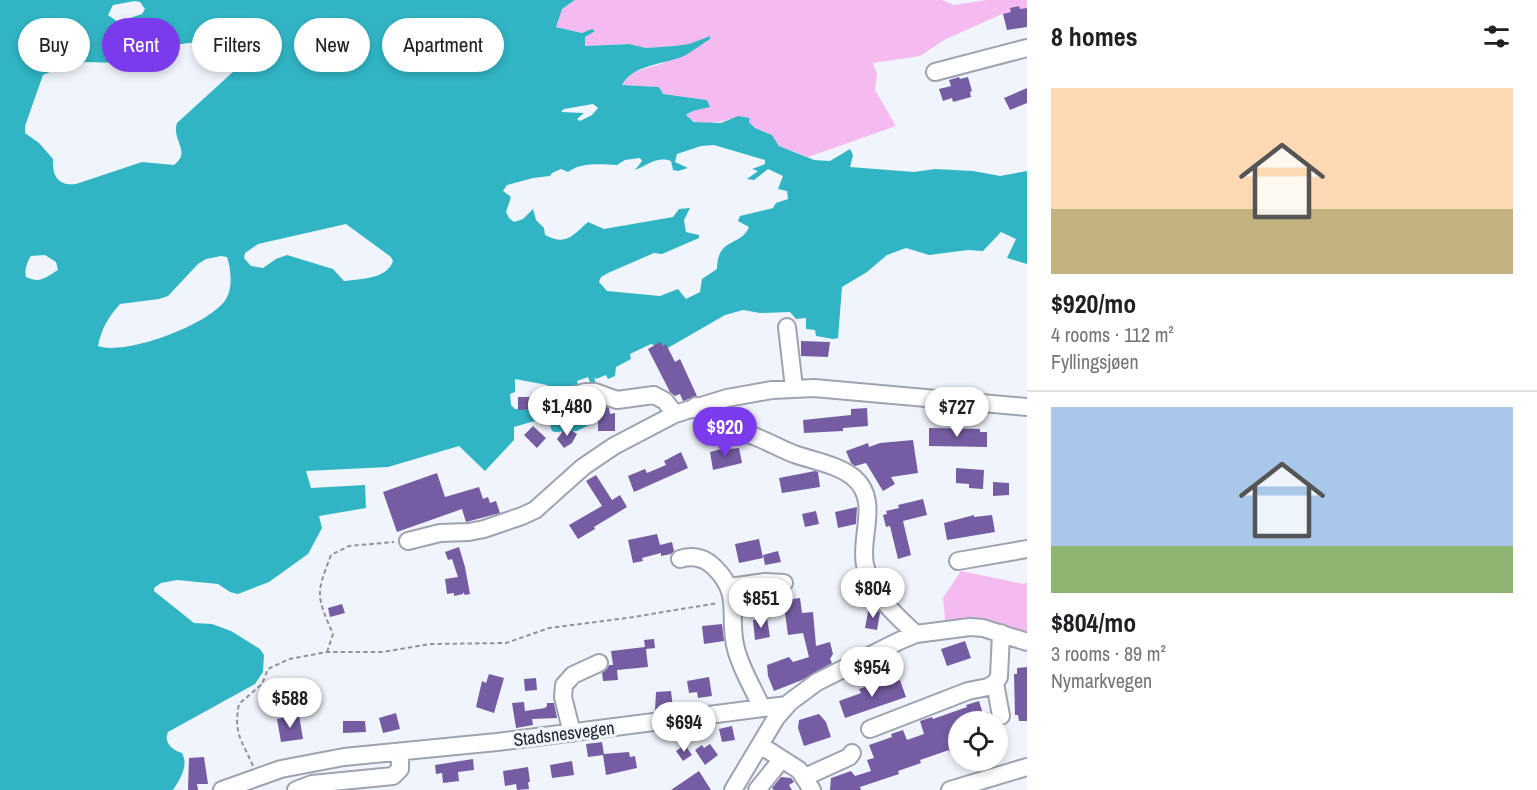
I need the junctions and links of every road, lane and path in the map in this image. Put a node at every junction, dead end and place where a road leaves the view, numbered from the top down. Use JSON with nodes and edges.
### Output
{"nodes":[{"id":1,"x":1027,"y":48,"type":"edge"},
{"id":2,"x":935,"y":72,"type":"dead end"},
{"id":3,"x":787,"y":327,"type":"dead end"},
{"id":4,"x":794,"y":388,"type":"junction"},
{"id":5,"x":572,"y":396,"type":"dead end"},
{"id":6,"x":696,"y":406,"type":"junction"},
{"id":7,"x":1027,"y":407,"type":"edge"},
{"id":8,"x":675,"y":414,"type":"junction"},
{"id":9,"x":408,"y":541,"type":"joint"},
{"id":10,"x":1027,"y":549,"type":"edge"},
{"id":11,"x":680,"y":559,"type":"dead end"},
{"id":12,"x":958,"y":561,"type":"dead end"},
{"id":13,"x":784,"y":583,"type":"dead end"},
{"id":14,"x":731,"y":594,"type":"junction"},
{"id":15,"x":1001,"y":633,"type":"junction"},
{"id":16,"x":916,"y":634,"type":"junction"},
{"id":17,"x":1027,"y":642,"type":"edge"},
{"id":18,"x":327,"y":652,"type":"junction"},
{"id":19,"x":599,"y":663,"type":"dead end"},
{"id":20,"x":995,"y":683,"type":"junction"},
{"id":21,"x":787,"y":705,"type":"junction"},
{"id":22,"x":762,"y":708,"type":"junction"},
{"id":23,"x":1000,"y":711,"type":"edge"},
{"id":24,"x":870,"y":729,"type":"dead end"},
{"id":25,"x":572,"y":733,"type":"junction"},
{"id":26,"x":760,"y":745,"type":"junction"},
{"id":27,"x":400,"y":752,"type":"junction"},
{"id":28,"x":852,"y":753,"type":"dead end"},
{"id":29,"x":782,"y":759,"type":"junction"},
{"id":30,"x":1027,"y":767,"type":"edge"},
{"id":31,"x":257,"y":776,"type":"junction"},
{"id":32,"x":809,"y":783,"type":"edge"},
{"id":33,"x":343,"y":785,"type":"edge"},
{"id":34,"x":222,"y":790,"type":"edge"},
{"id":35,"x":296,"y":790,"type":"edge"},
{"id":36,"x":734,"y":790,"type":"edge"},
{"id":37,"x":757,"y":790,"type":"edge"},
{"id":38,"x":950,"y":790,"type":"edge"}],
"edges":[{"from":1,"to":2,"type":"street"},
{"from":3,"to":4,"type":"street"},
{"from":4,"to":6,"type":"street"},
{"from":4,"to":7,"type":"street"},
{"from":5,"to":8,"type":"street"},
{"from":6,"to":8,"type":"street"},
{"from":6,"to":16,"type":"street"},
{"from":8,"to":9,"type":"street"},
{"from":9,"to":18,"type":"path"},
{"from":10,"to":12,"type":"street"},
{"from":11,"to":14,"type":"street"},
{"from":13,"to":14,"type":"street"},
{"from":14,"to":18,"type":"path"},
{"from":14,"to":22,"type":"street"},
{"from":15,"to":16,"type":"street"},
{"from":15,"to":17,"type":"street"},
{"from":15,"to":20,"type":"street"},
{"from":16,"to":21,"type":"street"},
{"from":18,"to":31,"type":"path"},
{"from":19,"to":25,"type":"street"},
{"from":20,"to":23,"type":"street"},
{"from":20,"to":24,"type":"street"},
{"from":21,"to":22,"type":"street","name":"Stadsnesvegen"},
{"from":21,"to":26,"type":"street"},
{"from":22,"to":25,"type":"street","name":"Stadsnesvegen"},
{"from":25,"to":27,"type":"street","name":"Stadsnesvegen"},
{"from":26,"to":29,"type":"street"},
{"from":26,"to":36,"type":"street"},
{"from":27,"to":31,"type":"street","name":"Stadsnesvegen"},
{"from":27,"to":33,"type":"street"},
{"from":28,"to":32,"type":"street"},
{"from":29,"to":32,"type":"street"},
{"from":29,"to":37,"type":"street"},
{"from":30,"to":38,"type":"street"},
{"from":31,"to":34,"type":"street","name":"Stadsnesvegen"},
{"from":33,"to":35,"type":"street"}]}
